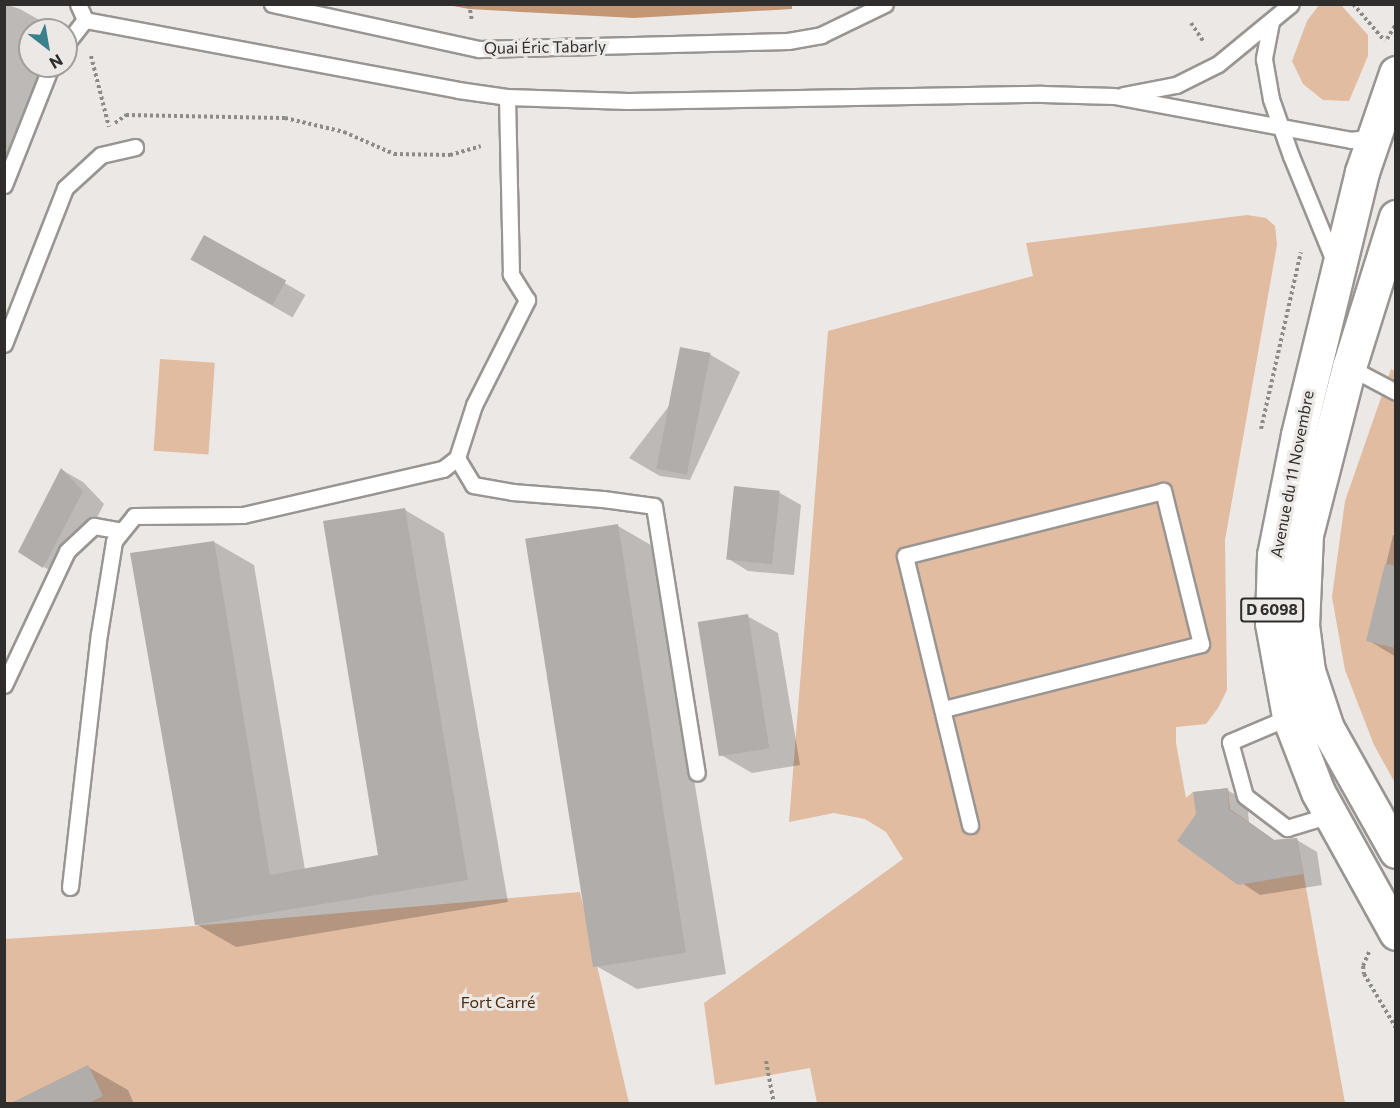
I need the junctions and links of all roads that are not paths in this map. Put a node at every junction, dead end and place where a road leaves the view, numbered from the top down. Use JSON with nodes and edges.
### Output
{"nodes":[{"id":1,"x":78,"y":4,"type":"edge"},
{"id":2,"x":272,"y":4,"type":"edge"},
{"id":3,"x":885,"y":4,"type":"edge"},
{"id":4,"x":1291,"y":4,"type":"edge"},
{"id":5,"x":85,"y":20,"type":"junction"},
{"id":6,"x":1271,"y":22,"type":"junction"},
{"id":7,"x":78,"y":29,"type":"edge"},
{"id":8,"x":1395,"y":73,"type":"edge"},
{"id":9,"x":46,"y":78,"type":"edge"},
{"id":10,"x":1114,"y":96,"type":"junction"},
{"id":11,"x":507,"y":97,"type":"junction"},
{"id":12,"x":1280,"y":125,"type":"junction"},
{"id":13,"x":1384,"y":131,"type":"edge"},
{"id":14,"x":135,"y":147,"type":"dead end"},
{"id":15,"x":4,"y":185,"type":"edge"},
{"id":16,"x":1395,"y":217,"type":"edge"},
{"id":17,"x":1337,"y":268,"type":"junction"},
{"id":18,"x":4,"y":344,"type":"edge"},
{"id":19,"x":1349,"y":367,"type":"junction"},
{"id":20,"x":1395,"y":392,"type":"edge"},
{"id":21,"x":457,"y":458,"type":"junction"},
{"id":22,"x":122,"y":531,"type":"junction"},
{"id":23,"x":4,"y":685,"type":"edge"},
{"id":24,"x":944,"y":708,"type":"junction"},
{"id":25,"x":1289,"y":717,"type":"junction"},
{"id":26,"x":697,"y":772,"type":"dead end"},
{"id":27,"x":1330,"y":814,"type":"junction"},
{"id":28,"x":970,"y":825,"type":"dead end"},
{"id":29,"x":1395,"y":851,"type":"edge"},
{"id":30,"x":70,"y":887,"type":"dead end"},
{"id":31,"x":1383,"y":940,"type":"edge"}],
"edges":[{"from":1,"to":5,"type":"lane"},
{"from":2,"to":3,"type":"lane","name":"Quai Éric Tabarly"},
{"from":4,"to":6,"type":"lane"},
{"from":5,"to":7,"type":"lane"},
{"from":5,"to":11,"type":"lane"},
{"from":6,"to":10,"type":"lane"},
{"from":6,"to":12,"type":"lane"},
{"from":8,"to":13,"type":"main road","name":"Avenue du 11 Novembre","number":"D 6098"},
{"from":9,"to":15,"type":"lane"},
{"from":10,"to":11,"type":"lane"},
{"from":10,"to":12,"type":"lane"},
{"from":11,"to":21,"type":"lane"},
{"from":12,"to":13,"type":"lane"},
{"from":12,"to":17,"type":"lane"},
{"from":13,"to":17,"type":"main road","name":"Avenue du 11 Novembre","number":"D 6098"},
{"from":14,"to":18,"type":"lane"},
{"from":16,"to":19,"type":"main road","name":"Avenue du 11 Novembre","number":"D 6098"},
{"from":17,"to":25,"type":"main road","name":"Avenue du 11 Novembre","number":"D 6098"},
{"from":19,"to":20,"type":"lane"},
{"from":19,"to":29,"type":"main road","name":"Avenue du 11 Novembre","number":"D 6098"},
{"from":21,"to":22,"type":"lane"},
{"from":21,"to":26,"type":"lane"},
{"from":22,"to":23,"type":"lane"},
{"from":22,"to":30,"type":"lane"},
{"from":24,"to":24,"type":"lane"},
{"from":24,"to":28,"type":"lane"},
{"from":25,"to":27,"type":"main road","name":"Avenue du 11 Novembre","number":"D 6098"},
{"from":25,"to":27,"type":"lane"},
{"from":27,"to":31,"type":"main road","name":"Avenue du 11 Novembre","number":"D 6098"}]}
